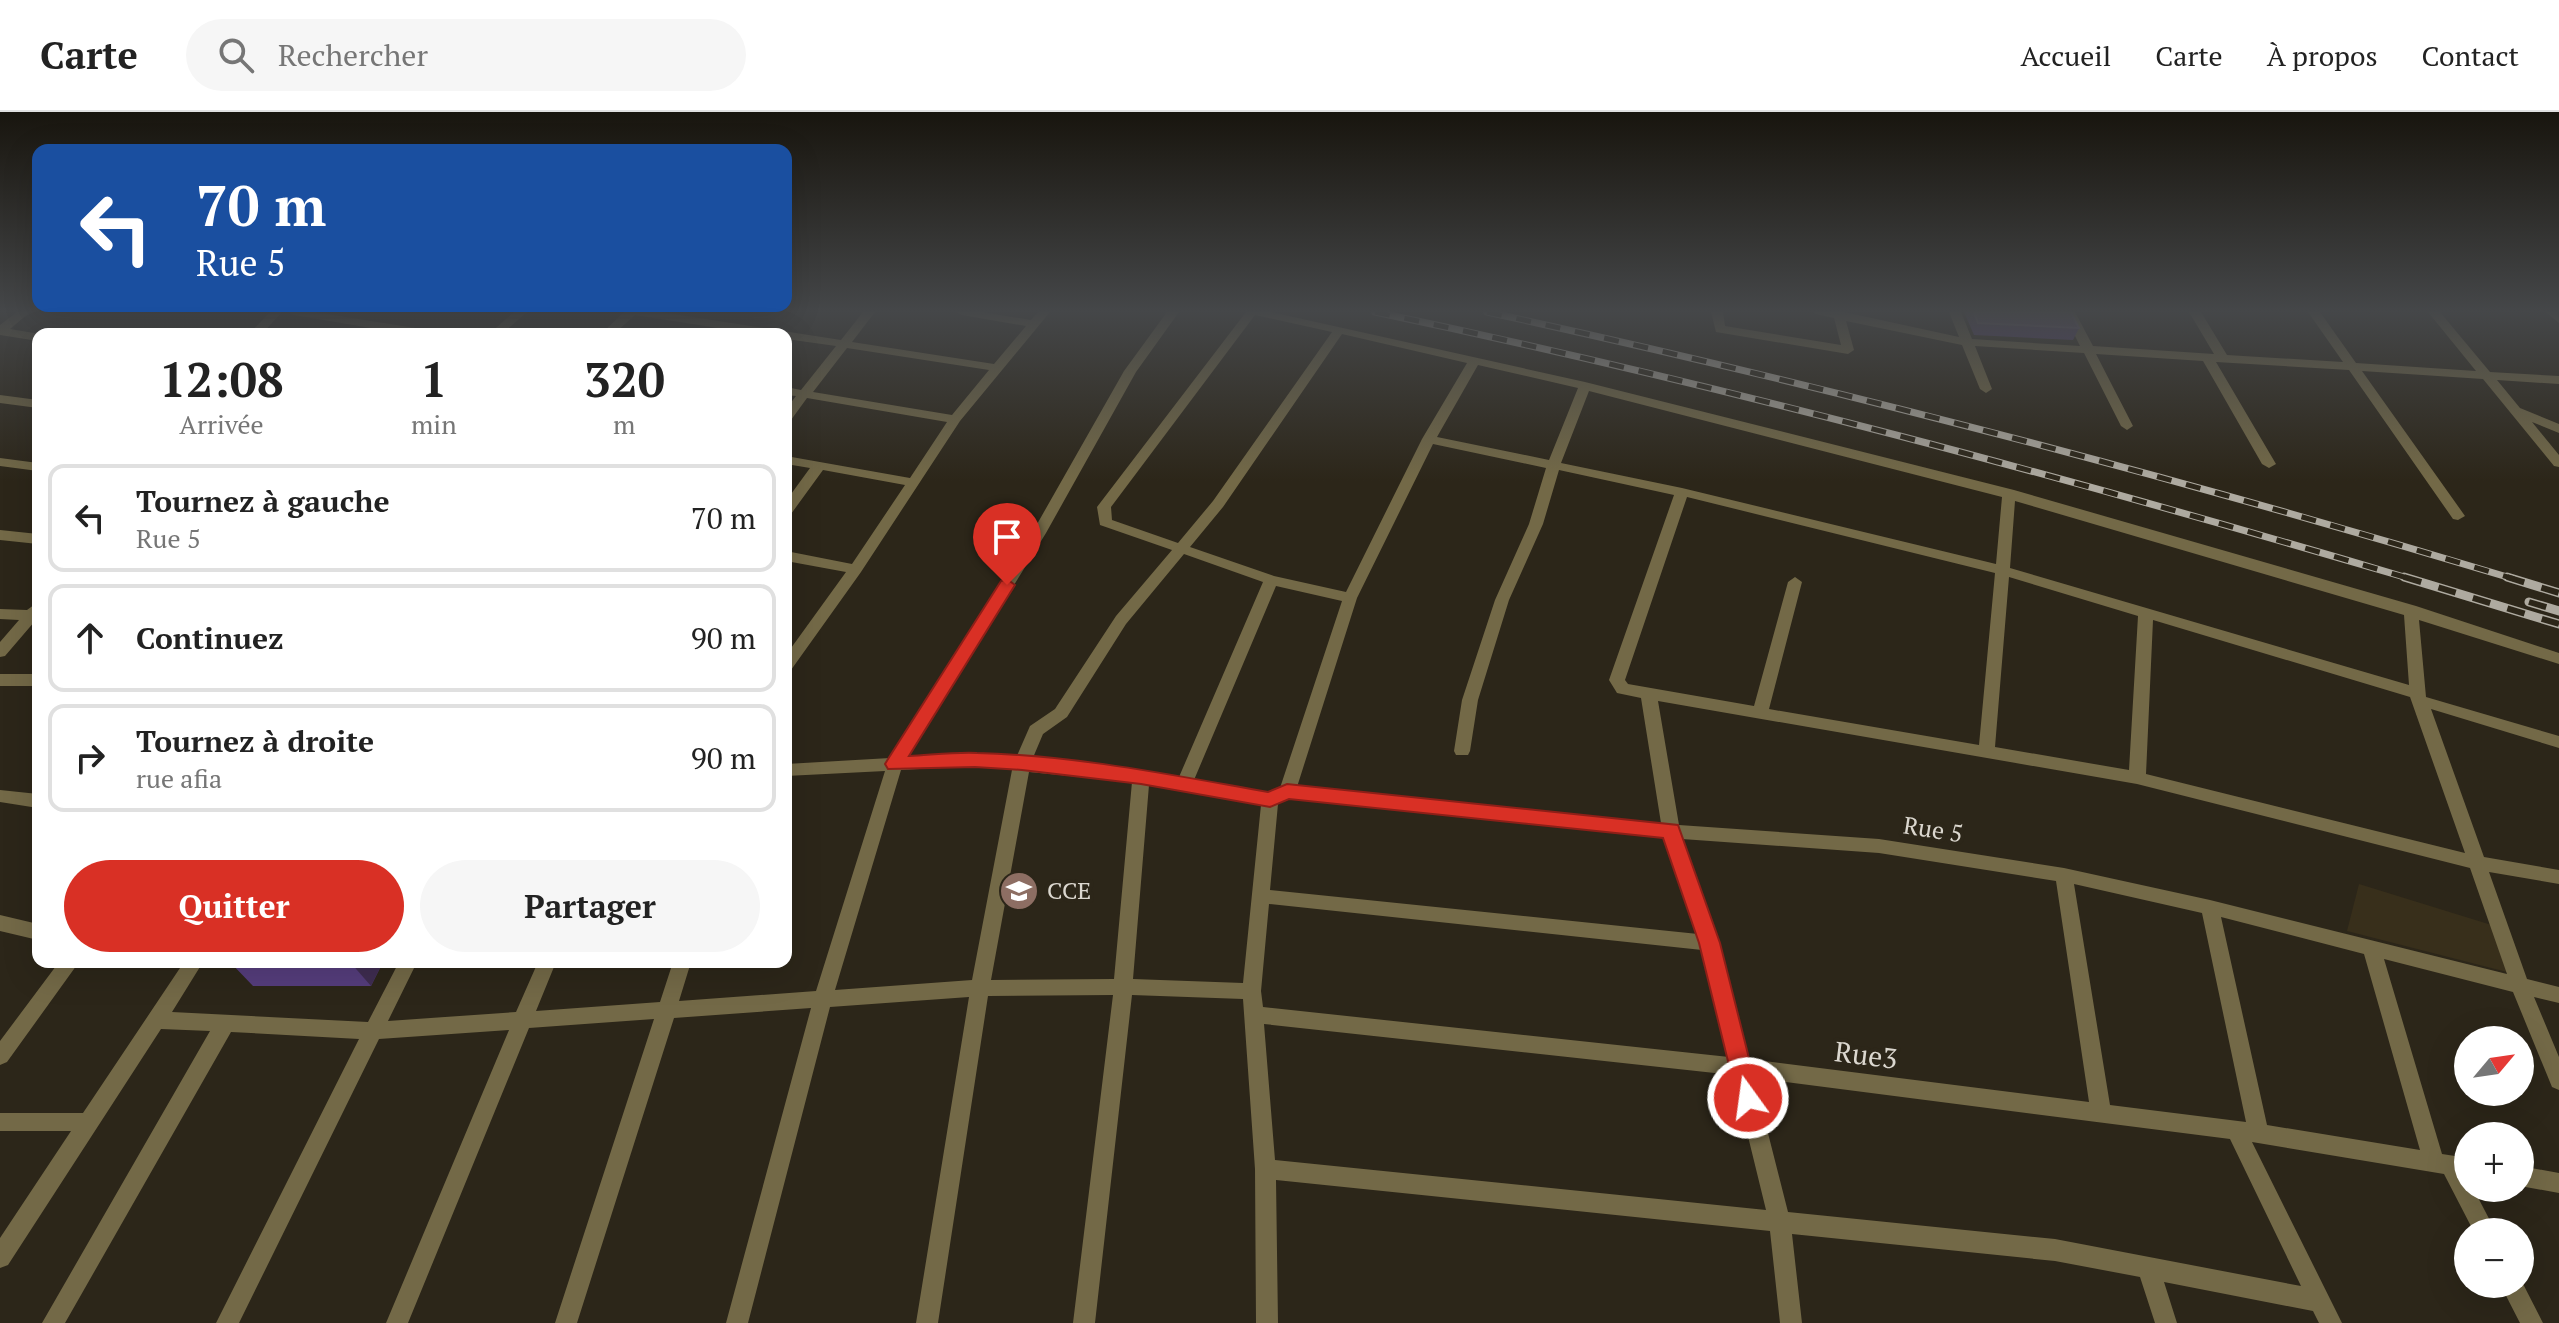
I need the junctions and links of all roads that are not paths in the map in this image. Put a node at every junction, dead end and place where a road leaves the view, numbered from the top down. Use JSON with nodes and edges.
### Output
{"nodes":[{"id":1,"x":997,"y":368,"type":"edge"},
{"id":2,"x":824,"y":369,"type":"edge"},
{"id":3,"x":1132,"y":369,"type":"edge"},
{"id":4,"x":1211,"y":369,"type":"edge"},
{"id":5,"x":1312,"y":369,"type":"edge"},
{"id":6,"x":1470,"y":369,"type":"edge"},
{"id":7,"x":1511,"y":369,"type":"edge"},
{"id":8,"x":1978,"y":369,"type":"edge"},
{"id":9,"x":2097,"y":369,"type":"edge"},
{"id":10,"x":2214,"y":369,"type":"edge"},
{"id":11,"x":2354,"y":369,"type":"edge"},
{"id":12,"x":2375,"y":369,"type":"edge"},
{"id":13,"x":2480,"y":369,"type":"edge"},
{"id":14,"x":2486,"y":376,"type":"junction"},
{"id":15,"x":2559,"y":380,"type":"edge"},
{"id":16,"x":1585,"y":386,"type":"junction"},
{"id":17,"x":1986,"y":389,"type":"dead end"},
{"id":18,"x":792,"y":392,"type":"edge"},
{"id":19,"x":804,"y":394,"type":"junction"},
{"id":20,"x":0,"y":399,"type":"edge"},
{"id":21,"x":32,"y":403,"type":"edge"},
{"id":22,"x":2513,"y":408,"type":"junction"},
{"id":23,"x":792,"y":409,"type":"edge"},
{"id":24,"x":955,"y":419,"type":"junction"},
{"id":25,"x":2127,"y":426,"type":"dead end"},
{"id":26,"x":2559,"y":429,"type":"edge"},
{"id":27,"x":1429,"y":439,"type":"junction"},
{"id":28,"x":792,"y":461,"type":"edge"},
{"id":29,"x":0,"y":462,"type":"edge"},
{"id":30,"x":2559,"y":463,"type":"edge"},
{"id":31,"x":2269,"y":464,"type":"dead end"},
{"id":32,"x":32,"y":466,"type":"edge"},
{"id":33,"x":819,"y":466,"type":"junction"},
{"id":34,"x":1553,"y":467,"type":"junction"},
{"id":35,"x":911,"y":482,"type":"junction"},
{"id":36,"x":1682,"y":492,"type":"junction"},
{"id":37,"x":2009,"y":493,"type":"junction"},
{"id":38,"x":792,"y":503,"type":"edge"},
{"id":39,"x":2458,"y":516,"type":"dead end"},
{"id":40,"x":0,"y":535,"type":"edge"},
{"id":41,"x":32,"y":538,"type":"edge"},
{"id":42,"x":1180,"y":547,"type":"junction"},
{"id":43,"x":792,"y":557,"type":"edge"},
{"id":44,"x":856,"y":569,"type":"junction"},
{"id":45,"x":2001,"y":570,"type":"junction"},
{"id":46,"x":1271,"y":580,"type":"junction"},
{"id":47,"x":1795,"y":582,"type":"dead end"},
{"id":48,"x":1350,"y":598,"type":"junction"},
{"id":49,"x":2411,"y":610,"type":"junction"},
{"id":50,"x":2146,"y":612,"type":"junction"},
{"id":51,"x":32,"y":613,"type":"edge"},
{"id":52,"x":0,"y":614,"type":"edge"},
{"id":53,"x":32,"y":616,"type":"edge"},
{"id":54,"x":0,"y":652,"type":"edge"},
{"id":55,"x":792,"y":658,"type":"edge"},
{"id":56,"x":2559,"y":659,"type":"edge"},
{"id":57,"x":0,"y":680,"type":"edge"},
{"id":58,"x":32,"y":680,"type":"edge"},
{"id":59,"x":1649,"y":696,"type":"junction"},
{"id":60,"x":2420,"y":697,"type":"junction"},
{"id":61,"x":1760,"y":714,"type":"junction"},
{"id":62,"x":2559,"y":742,"type":"edge"},
{"id":63,"x":1987,"y":750,"type":"junction"},
{"id":64,"x":1462,"y":751,"type":"dead end"},
{"id":65,"x":1022,"y":763,"type":"junction"},
{"id":66,"x":895,"y":764,"type":"junction"},
{"id":67,"x":792,"y":770,"type":"edge"},
{"id":68,"x":1141,"y":777,"type":"junction"},
{"id":69,"x":2137,"y":778,"type":"junction"},
{"id":70,"x":1184,"y":784,"type":"junction"},
{"id":71,"x":0,"y":796,"type":"edge"},
{"id":72,"x":1278,"y":796,"type":"junction"},
{"id":73,"x":32,"y":800,"type":"edge"},
{"id":74,"x":1671,"y":831,"type":"junction"},
{"id":75,"x":2478,"y":863,"type":"junction"},
{"id":76,"x":2064,"y":875,"type":"junction"},
{"id":77,"x":2559,"y":877,"type":"edge"},
{"id":78,"x":1262,"y":896,"type":"junction"},
{"id":79,"x":2210,"y":907,"type":"junction"},
{"id":80,"x":0,"y":923,"type":"edge"},
{"id":81,"x":32,"y":931,"type":"edge"},
{"id":82,"x":1710,"y":943,"type":"junction"},
{"id":83,"x":2371,"y":946,"type":"junction"},
{"id":84,"x":66,"y":968,"type":"edge"},
{"id":85,"x":190,"y":968,"type":"edge"},
{"id":86,"x":405,"y":968,"type":"edge"},
{"id":87,"x":544,"y":968,"type":"edge"},
{"id":88,"x":680,"y":968,"type":"edge"},
{"id":89,"x":2520,"y":985,"type":"junction"},
{"id":90,"x":1123,"y":987,"type":"junction"},
{"id":91,"x":980,"y":988,"type":"junction"},
{"id":92,"x":1252,"y":991,"type":"junction"},
{"id":93,"x":2559,"y":995,"type":"edge"},
{"id":94,"x":823,"y":999,"type":"junction"},
{"id":95,"x":665,"y":1012,"type":"junction"},
{"id":96,"x":1255,"y":1015,"type":"junction"},
{"id":97,"x":156,"y":1020,"type":"junction"},
{"id":98,"x":521,"y":1023,"type":"junction"},
{"id":99,"x":225,"y":1024,"type":"junction"},
{"id":100,"x":373,"y":1031,"type":"junction"},
{"id":101,"x":0,"y":1056,"type":"edge"},
{"id":102,"x":1740,"y":1067,"type":"junction"},
{"id":103,"x":2559,"y":1081,"type":"edge"},
{"id":104,"x":2101,"y":1113,"type":"junction"},
{"id":105,"x":0,"y":1122,"type":"edge"},
{"id":106,"x":86,"y":1122,"type":"junction"},
{"id":107,"x":2236,"y":1130,"type":"junction"},
{"id":108,"x":2259,"y":1133,"type":"junction"},
{"id":109,"x":2451,"y":1165,"type":"edge"},
{"id":110,"x":1265,"y":1169,"type":"junction"},
{"id":111,"x":2534,"y":1179,"type":"edge"},
{"id":112,"x":2559,"y":1183,"type":"edge"},
{"id":113,"x":2478,"y":1218,"type":"edge"},
{"id":114,"x":1780,"y":1223,"type":"junction"},
{"id":115,"x":0,"y":1257,"type":"edge"},
{"id":116,"x":2148,"y":1268,"type":"junction"},
{"id":117,"x":2519,"y":1298,"type":"edge"},
{"id":118,"x":2320,"y":1301,"type":"junction"},
{"id":119,"x":53,"y":1323,"type":"edge"},
{"id":120,"x":227,"y":1323,"type":"edge"},
{"id":121,"x":397,"y":1323,"type":"edge"},
{"id":122,"x":566,"y":1323,"type":"edge"},
{"id":123,"x":737,"y":1323,"type":"edge"},
{"id":124,"x":927,"y":1323,"type":"edge"},
{"id":125,"x":1084,"y":1323,"type":"edge"},
{"id":126,"x":1267,"y":1323,"type":"edge"},
{"id":127,"x":1791,"y":1323,"type":"edge"},
{"id":128,"x":2166,"y":1323,"type":"edge"},
{"id":129,"x":2331,"y":1323,"type":"edge"},
{"id":130,"x":2532,"y":1323,"type":"edge"}],
"edges":[{"from":1,"to":24,"type":"street"},
{"from":2,"to":19,"type":"street"},
{"from":3,"to":66,"type":"street"},
{"from":4,"to":42,"type":"street"},
{"from":5,"to":42,"type":"street"},
{"from":6,"to":27,"type":"street"},
{"from":7,"to":16,"type":"street"},
{"from":8,"to":17,"type":"street"},
{"from":9,"to":25,"type":"street"},
{"from":10,"to":31,"type":"street"},
{"from":11,"to":39,"type":"street"},
{"from":12,"to":14,"type":"street"},
{"from":13,"to":14,"type":"street"},
{"from":14,"to":15,"type":"street"},
{"from":14,"to":22,"type":"street"},
{"from":16,"to":34,"type":"street"},
{"from":16,"to":37,"type":"street"},
{"from":18,"to":19,"type":"street"},
{"from":19,"to":23,"type":"street"},
{"from":19,"to":24,"type":"street"},
{"from":20,"to":21,"type":"street"},
{"from":22,"to":26,"type":"street"},
{"from":22,"to":30,"type":"street"},
{"from":24,"to":35,"type":"street"},
{"from":27,"to":34,"type":"street"},
{"from":27,"to":48,"type":"street"},
{"from":28,"to":33,"type":"street"},
{"from":29,"to":32,"type":"street"},
{"from":33,"to":35,"type":"street"},
{"from":33,"to":38,"type":"street"},
{"from":34,"to":36,"type":"street"},
{"from":34,"to":64,"type":"street"},
{"from":35,"to":44,"type":"street"},
{"from":36,"to":45,"type":"street"},
{"from":36,"to":59,"type":"street"},
{"from":37,"to":45,"type":"street"},
{"from":37,"to":49,"type":"street"},
{"from":40,"to":41,"type":"street"},
{"from":42,"to":46,"type":"street"},
{"from":42,"to":65,"type":"street"},
{"from":43,"to":44,"type":"street"},
{"from":44,"to":55,"type":"street"},
{"from":45,"to":50,"type":"street"},
{"from":45,"to":63,"type":"street"},
{"from":46,"to":48,"type":"street"},
{"from":46,"to":70,"type":"street"},
{"from":47,"to":61,"type":"street"},
{"from":48,"to":72,"type":"street"},
{"from":49,"to":56,"type":"street"},
{"from":49,"to":60,"type":"street"},
{"from":50,"to":60,"type":"street"},
{"from":50,"to":69,"type":"street"},
{"from":51,"to":52,"type":"street"},
{"from":53,"to":54,"type":"street"},
{"from":57,"to":58,"type":"street"},
{"from":59,"to":61,"type":"street"},
{"from":59,"to":74,"type":"street"},
{"from":60,"to":62,"type":"street"},
{"from":60,"to":75,"type":"street"},
{"from":61,"to":63,"type":"street"},
{"from":63,"to":69,"type":"street"},
{"from":65,"to":66,"type":"street","name":"Rue 5"},
{"from":65,"to":68,"type":"street","name":"Rue 5"},
{"from":65,"to":91,"type":"street"},
{"from":66,"to":67,"type":"street","name":"Rue 5"},
{"from":66,"to":94,"type":"street"},
{"from":68,"to":70,"type":"street","name":"Rue 5"},
{"from":68,"to":90,"type":"street"},
{"from":69,"to":75,"type":"street"},
{"from":70,"to":72,"type":"street","name":"Rue 5"},
{"from":71,"to":73,"type":"street"},
{"from":72,"to":74,"type":"street","name":"Rue 5"},
{"from":72,"to":78,"type":"street"},
{"from":74,"to":76,"type":"street","name":"Rue 5"},
{"from":74,"to":82,"type":"street"},
{"from":75,"to":77,"type":"street"},
{"from":75,"to":89,"type":"street"},
{"from":76,"to":79,"type":"street","name":"Rue 5"},
{"from":76,"to":104,"type":"street"},
{"from":78,"to":82,"type":"street"},
{"from":78,"to":92,"type":"street"},
{"from":79,"to":83,"type":"street","name":"Rue 5"},
{"from":79,"to":108,"type":"street"},
{"from":80,"to":81,"type":"street"},
{"from":82,"to":102,"type":"street"},
{"from":83,"to":89,"type":"street","name":"Rue 5"},
{"from":83,"to":109,"type":"street"},
{"from":84,"to":101,"type":"street"},
{"from":85,"to":97,"type":"street"},
{"from":86,"to":100,"type":"street"},
{"from":87,"to":98,"type":"street"},
{"from":88,"to":95,"type":"street"},
{"from":89,"to":93,"type":"street","name":"Rue 5"},
{"from":89,"to":103,"type":"street"},
{"from":90,"to":91,"type":"street"},
{"from":90,"to":92,"type":"street"},
{"from":90,"to":125,"type":"street"},
{"from":91,"to":94,"type":"street"},
{"from":91,"to":124,"type":"street"},
{"from":92,"to":96,"type":"street"},
{"from":94,"to":95,"type":"street"},
{"from":94,"to":123,"type":"street"},
{"from":95,"to":98,"type":"street"},
{"from":95,"to":122,"type":"street"},
{"from":96,"to":102,"type":"street","name":"Rue3"},
{"from":96,"to":110,"type":"street"},
{"from":97,"to":99,"type":"street"},
{"from":97,"to":106,"type":"street"},
{"from":98,"to":100,"type":"street"},
{"from":98,"to":121,"type":"street"},
{"from":99,"to":100,"type":"street"},
{"from":99,"to":119,"type":"street"},
{"from":100,"to":120,"type":"street"},
{"from":102,"to":104,"type":"street","name":"Rue3"},
{"from":102,"to":114,"type":"street"},
{"from":104,"to":107,"type":"street","name":"Rue3"},
{"from":105,"to":106,"type":"street"},
{"from":106,"to":115,"type":"street"},
{"from":107,"to":108,"type":"street","name":"Rue3"},
{"from":107,"to":118,"type":"street"},
{"from":108,"to":109,"type":"street","name":"Rue3"},
{"from":109,"to":113,"type":"street"},
{"from":110,"to":114,"type":"street"},
{"from":110,"to":126,"type":"street"},
{"from":111,"to":112,"type":"street"},
{"from":114,"to":116,"type":"street"},
{"from":114,"to":127,"type":"street"},
{"from":116,"to":118,"type":"street"},
{"from":116,"to":128,"type":"street"},
{"from":117,"to":130,"type":"street"},
{"from":118,"to":129,"type":"street"}]}
